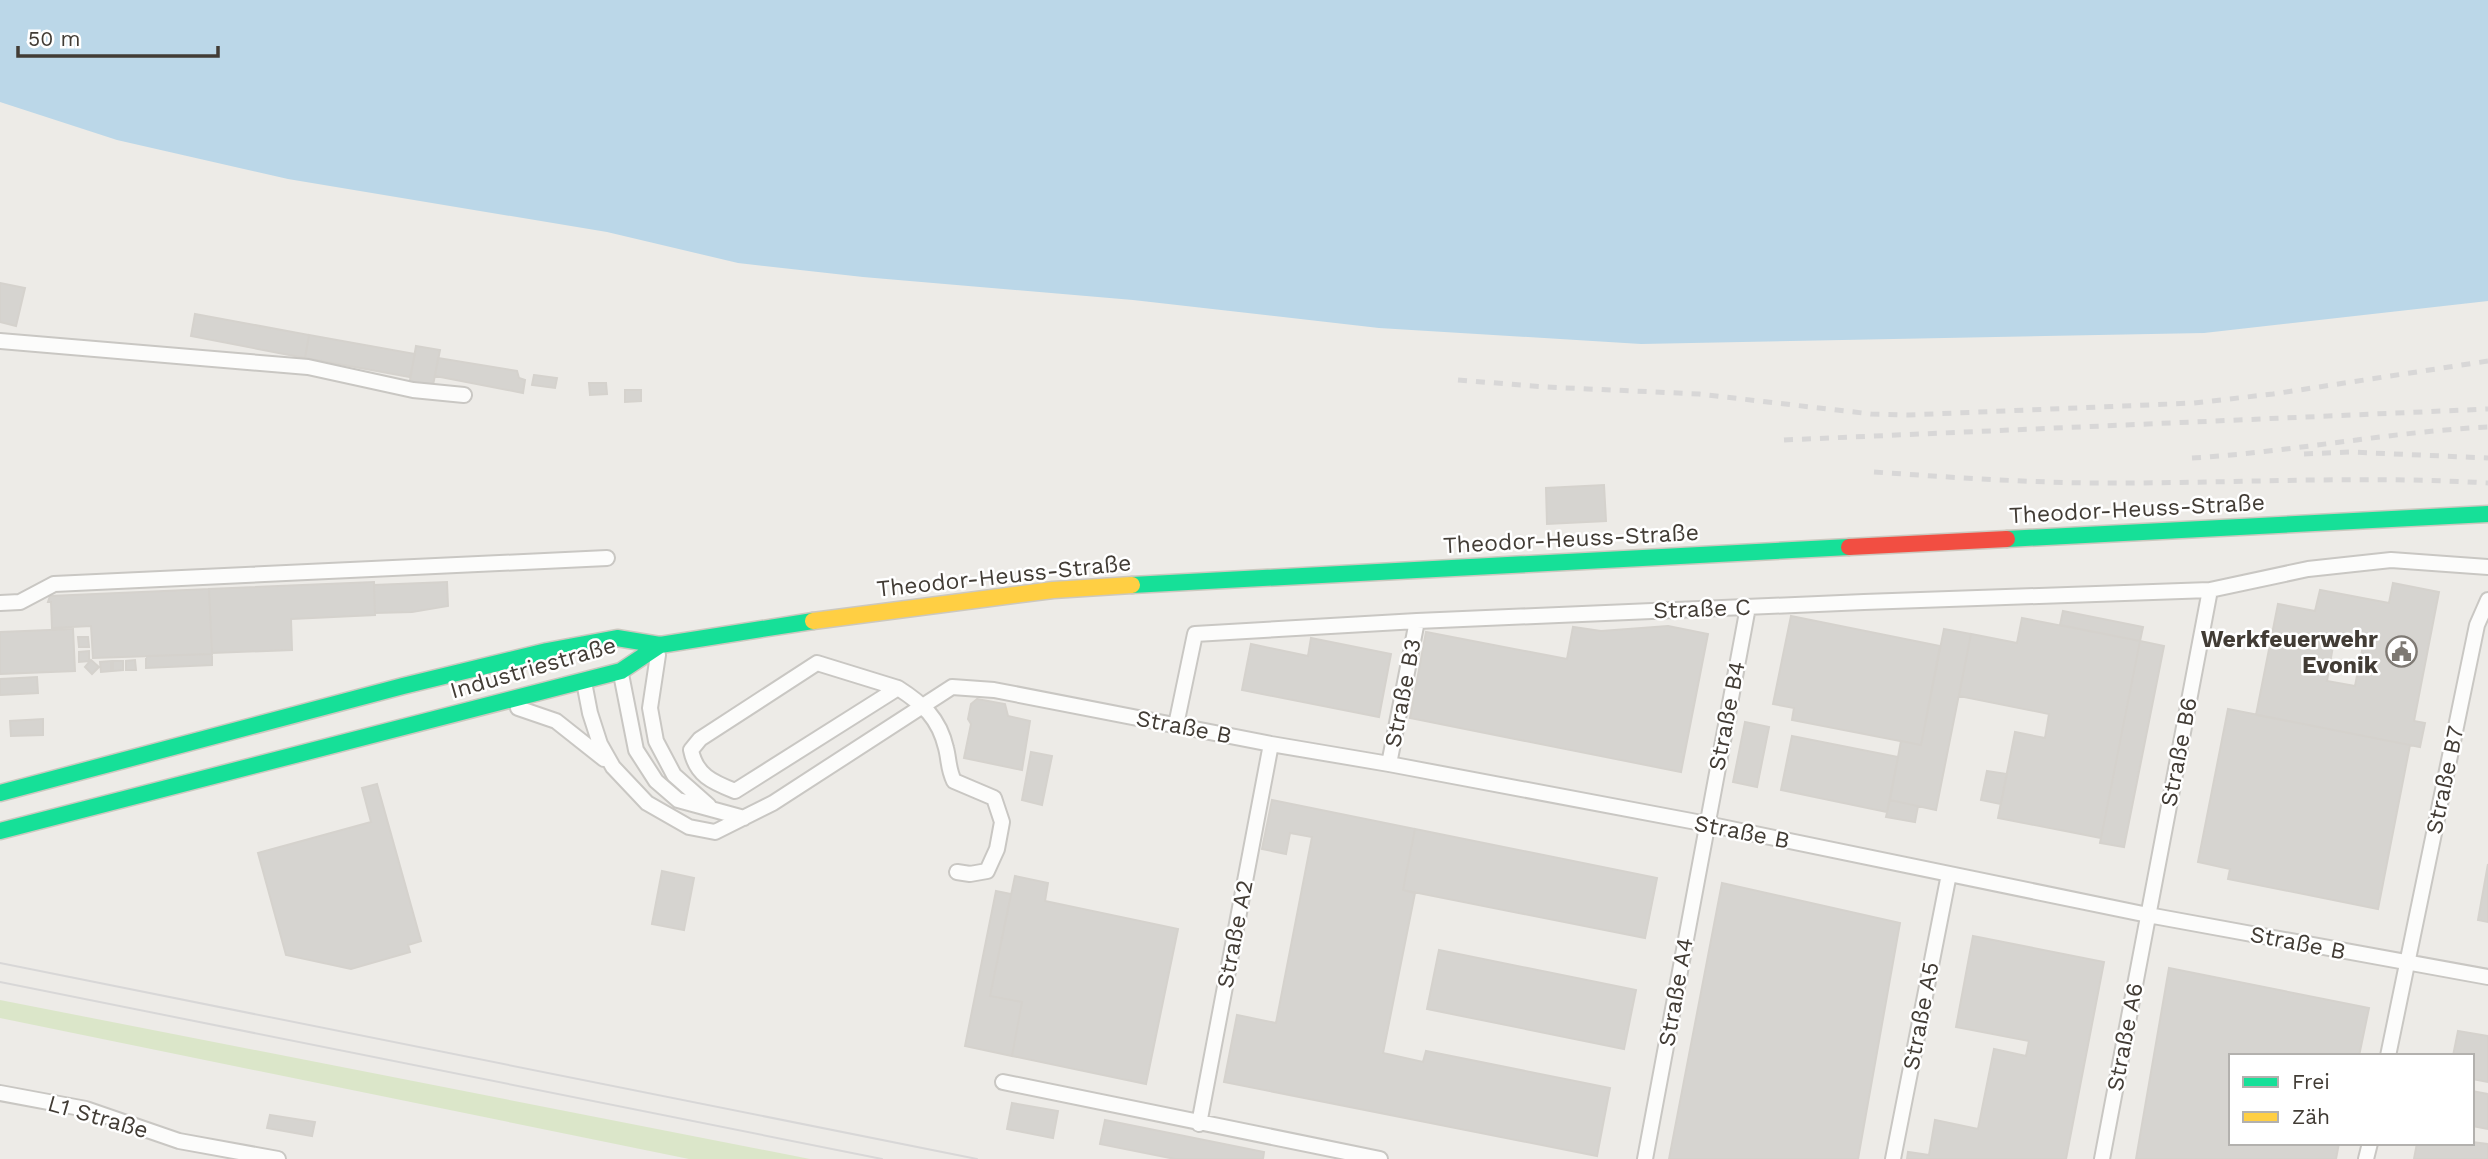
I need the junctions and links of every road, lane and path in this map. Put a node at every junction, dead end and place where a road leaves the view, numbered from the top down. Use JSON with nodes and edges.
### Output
{"nodes":[{"id":1,"x":0,"y":341,"type":"edge"},
{"id":2,"x":464,"y":395,"type":"dead end"},
{"id":3,"x":2488,"y":514,"type":"edge"},
{"id":4,"x":607,"y":558,"type":"dead end"},
{"id":5,"x":2488,"y":567,"type":"edge"},
{"id":6,"x":2210,"y":590,"type":"junction"},
{"id":7,"x":2488,"y":600,"type":"edge"},
{"id":8,"x":0,"y":603,"type":"edge"},
{"id":9,"x":1748,"y":607,"type":"junction"},
{"id":10,"x":1417,"y":621,"type":"junction"},
{"id":11,"x":2483,"y":626,"type":"edge"},
{"id":12,"x":617,"y":639,"type":"junction"},
{"id":13,"x":660,"y":645,"type":"junction"},
{"id":14,"x":580,"y":663,"type":"junction"},
{"id":15,"x":621,"y":671,"type":"junction"},
{"id":16,"x":898,"y":688,"type":"junction"},
{"id":17,"x":500,"y":702,"type":"junction"},
{"id":18,"x":925,"y":705,"type":"junction"},
{"id":19,"x":1176,"y":725,"type":"junction"},
{"id":20,"x":1271,"y":744,"type":"junction"},
{"id":21,"x":1389,"y":764,"type":"junction"},
{"id":22,"x":613,"y":767,"type":"junction"},
{"id":23,"x":0,"y":793,"type":"edge"},
{"id":24,"x":710,"y":807,"type":"junction"},
{"id":25,"x":744,"y":818,"type":"junction"},
{"id":26,"x":1707,"y":824,"type":"junction"},
{"id":27,"x":0,"y":831,"type":"edge"},
{"id":28,"x":957,"y":872,"type":"dead end"},
{"id":29,"x":1950,"y":874,"type":"junction"},
{"id":30,"x":2148,"y":915,"type":"junction"},
{"id":31,"x":2407,"y":963,"type":"junction"},
{"id":32,"x":2488,"y":977,"type":"edge"},
{"id":33,"x":2388,"y":1054,"type":"edge"},
{"id":34,"x":1003,"y":1082,"type":"dead end"},
{"id":35,"x":0,"y":1093,"type":"edge"},
{"id":36,"x":1199,"y":1124,"type":"junction"},
{"id":37,"x":254,"y":1157,"type":"edge"},
{"id":38,"x":278,"y":1159,"type":"edge"},
{"id":39,"x":1380,"y":1159,"type":"edge"},
{"id":40,"x":1645,"y":1159,"type":"edge"},
{"id":41,"x":1893,"y":1159,"type":"edge"},
{"id":42,"x":2102,"y":1159,"type":"edge"}],
"edges":[{"from":1,"to":2,"type":"lane"},
{"from":3,"to":13,"type":"main road","name":"Theodor-Heuss-Straße"},
{"from":4,"to":8,"type":"lane"},
{"from":5,"to":6,"type":"lane","name":"Straße C"},
{"from":6,"to":9,"type":"lane","name":"Straße C"},
{"from":6,"to":30,"type":"lane","name":"Straße B6"},
{"from":7,"to":11,"type":"lane","name":"Straße B7"},
{"from":9,"to":10,"type":"lane","name":"Straße C"},
{"from":9,"to":26,"type":"lane","name":"Straße B4"},
{"from":10,"to":19,"type":"lane","name":"Straße C"},
{"from":10,"to":21,"type":"lane","name":"Straße B3"},
{"from":11,"to":31,"type":"lane","name":"Straße B7"},
{"from":12,"to":13,"type":"main road","name":"Industriestraße"},
{"from":12,"to":14,"type":"main road","name":"Industriestraße"},
{"from":12,"to":15,"type":"lane"},
{"from":13,"to":15,"type":"main road","name":"Industriestraße"},
{"from":13,"to":24,"type":"lane"},
{"from":14,"to":15,"type":"main road","name":"Industriestraße"},
{"from":14,"to":17,"type":"main road","name":"Industriestraße"},
{"from":14,"to":22,"type":"lane"},
{"from":14,"to":23,"type":"main road","name":"Industriestraße"},
{"from":15,"to":24,"type":"lane"},
{"from":16,"to":16,"type":"lane"},
{"from":16,"to":18,"type":"lane"},
{"from":17,"to":22,"type":"lane"},
{"from":17,"to":27,"type":"main road","name":"Industriestraße"},
{"from":18,"to":19,"type":"lane","name":"Straße B"},
{"from":18,"to":25,"type":"lane","name":"Straße B"},
{"from":18,"to":28,"type":"lane"},
{"from":19,"to":20,"type":"lane","name":"Straße B"},
{"from":20,"to":21,"type":"lane","name":"Straße B"},
{"from":20,"to":36,"type":"lane","name":"Straße A2"},
{"from":21,"to":26,"type":"lane","name":"Straße B"},
{"from":22,"to":25,"type":"lane","name":"Straße B"},
{"from":24,"to":25,"type":"lane"},
{"from":26,"to":29,"type":"lane","name":"Straße B"},
{"from":26,"to":40,"type":"lane","name":"Straße A4"},
{"from":29,"to":30,"type":"lane","name":"Straße B"},
{"from":29,"to":41,"type":"lane","name":"Straße A5"},
{"from":30,"to":31,"type":"lane","name":"Straße B"},
{"from":30,"to":42,"type":"lane","name":"Straße A6"},
{"from":31,"to":32,"type":"lane","name":"Straße B"},
{"from":31,"to":33,"type":"lane","name":"Straße B7"},
{"from":34,"to":36,"type":"lane"},
{"from":35,"to":37,"type":"lane","name":"L1 Straße"},
{"from":36,"to":39,"type":"lane"},
{"from":37,"to":38,"type":"lane","name":"L1 Straße"}]}
